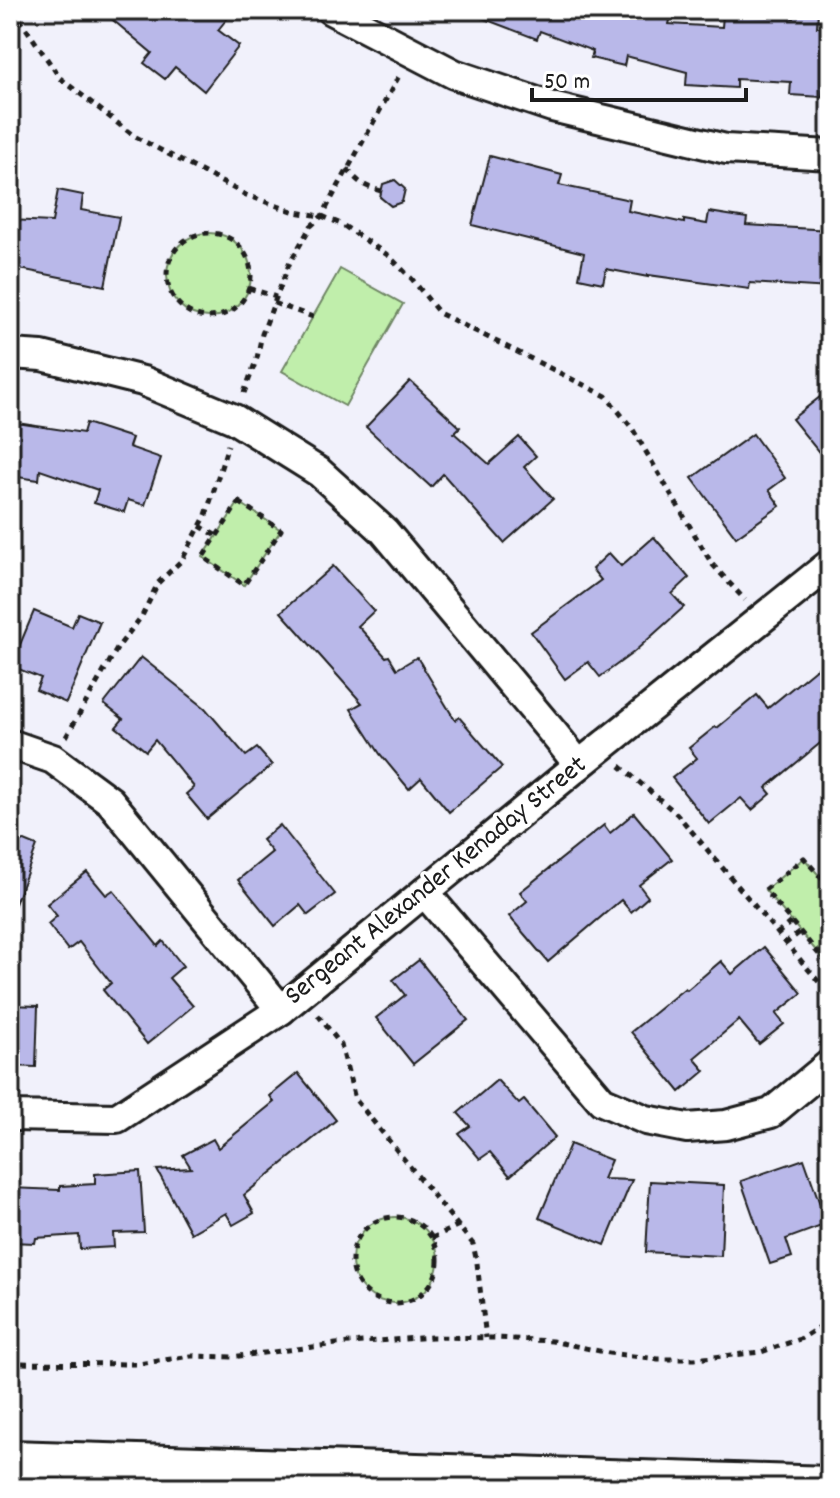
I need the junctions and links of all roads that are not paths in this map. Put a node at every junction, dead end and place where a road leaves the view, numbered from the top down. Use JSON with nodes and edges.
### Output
{"nodes":[{"id":1,"x":331,"y":10,"type":"edge"},
{"id":2,"x":830,"y":155,"type":"edge"},
{"id":3,"x":10,"y":354,"type":"edge"},
{"id":4,"x":830,"y":564,"type":"edge"},
{"id":5,"x":10,"y":744,"type":"edge"},
{"id":6,"x":579,"y":765,"type":"junction"},
{"id":7,"x":425,"y":893,"type":"junction"},
{"id":8,"x":292,"y":1001,"type":"junction"},
{"id":9,"x":830,"y":1064,"type":"edge"},
{"id":10,"x":10,"y":1116,"type":"edge"},
{"id":11,"x":10,"y":1459,"type":"edge"},
{"id":12,"x":230,"y":1477,"type":"edge"},
{"id":13,"x":821,"y":1486,"type":"edge"}],
"edges":[{"from":1,"to":2,"type":"street"},
{"from":3,"to":6,"type":"street"},
{"from":4,"to":6,"type":"street","name":"Sergeant Alexander Kenaday Street"},
{"from":5,"to":8,"type":"street"},
{"from":6,"to":7,"type":"street","name":"Sergeant Alexander Kenaday Street"},
{"from":7,"to":8,"type":"street","name":"Sergeant Alexander Kenaday Street"},
{"from":7,"to":9,"type":"street"},
{"from":8,"to":10,"type":"street","name":"Sergeant Alexander Kenaday Street"},
{"from":11,"to":12,"type":"street"},
{"from":12,"to":13,"type":"street"}]}
